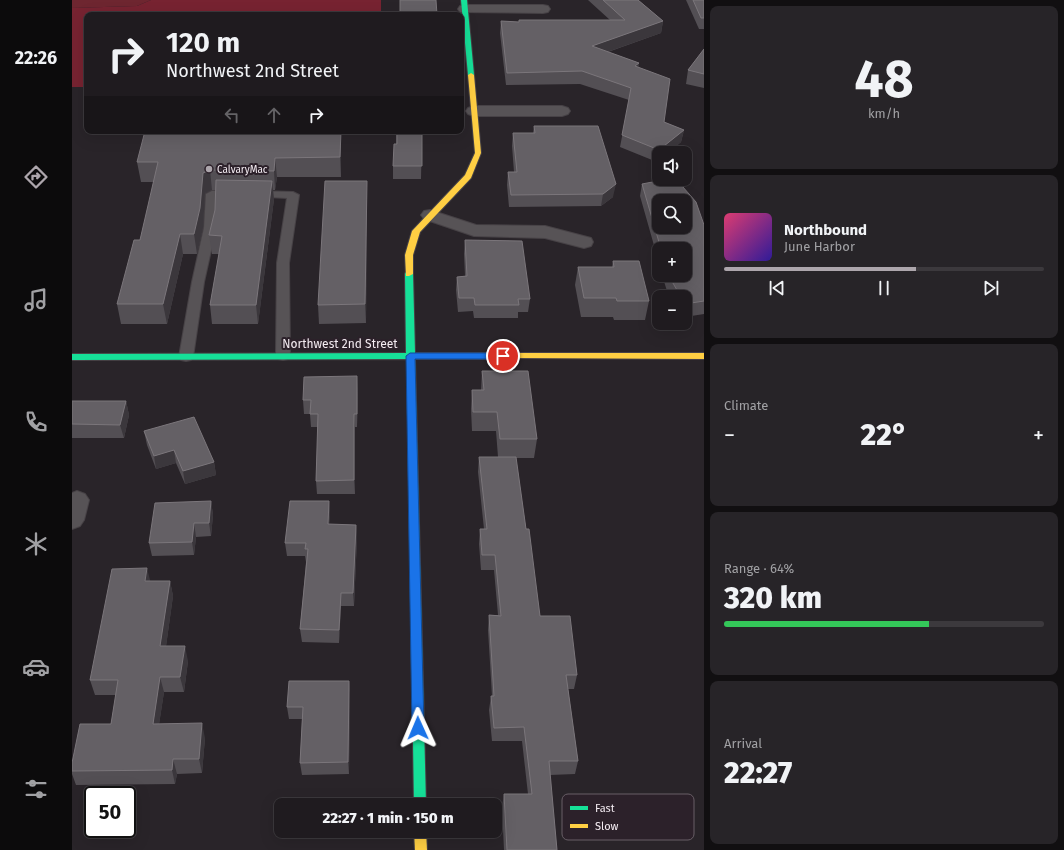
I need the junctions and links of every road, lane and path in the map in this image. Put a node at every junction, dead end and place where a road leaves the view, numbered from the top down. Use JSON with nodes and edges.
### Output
{"nodes":[{"id":1,"x":464,"y":5,"type":"edge"},
{"id":2,"x":543,"y":9,"type":"dead end"},
{"id":3,"x":474,"y":111,"type":"junction"},
{"id":4,"x":562,"y":111,"type":"dead end"},
{"id":5,"x":430,"y":214,"type":"junction"},
{"id":6,"x":584,"y":242,"type":"dead end"},
{"id":7,"x":283,"y":356,"type":"junction"},
{"id":8,"x":410,"y":356,"type":"junction"},
{"id":9,"x":704,"y":356,"type":"edge"},
{"id":10,"x":72,"y":357,"type":"edge"},
{"id":11,"x":186,"y":357,"type":"junction"},
{"id":12,"x":420,"y":798,"type":"edge"},
{"id":13,"x":420,"y":838,"type":"edge"},
{"id":14,"x":421,"y":850,"type":"edge"}],
"edges":[{"from":1,"to":2,"type":"street"},
{"from":1,"to":3,"type":"main road"},
{"from":3,"to":4,"type":"street"},
{"from":3,"to":5,"type":"main road"},
{"from":5,"to":6,"type":"street"},
{"from":5,"to":8,"type":"main road"},
{"from":7,"to":8,"type":"main road","name":"Northwest 2nd Street"},
{"from":7,"to":11,"type":"main road","name":"Northwest 2nd Street"},
{"from":7,"to":11,"type":"lane"},
{"from":8,"to":9,"type":"main road","name":"Northwest 2nd Street"},
{"from":8,"to":12,"type":"main road"},
{"from":10,"to":11,"type":"main road","name":"Northwest 2nd Street"},
{"from":13,"to":14,"type":"main road"}]}
